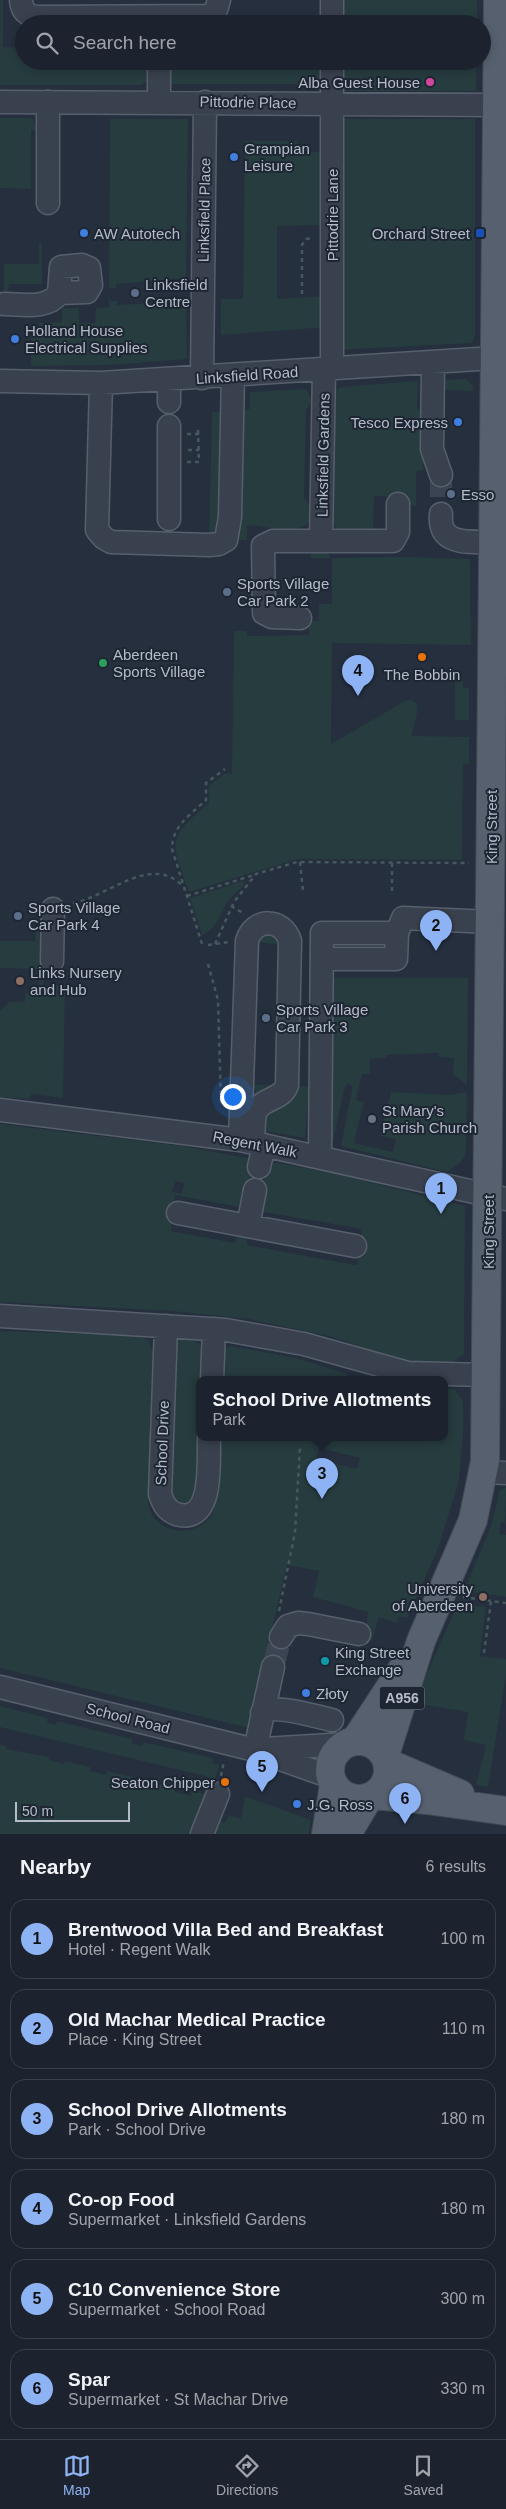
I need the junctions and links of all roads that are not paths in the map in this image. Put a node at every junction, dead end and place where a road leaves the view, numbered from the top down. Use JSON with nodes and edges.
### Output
{"nodes":[{"id":1,"x":21,"y":0,"type":"edge"},
{"id":2,"x":219,"y":0,"type":"edge"},
{"id":3,"x":332,"y":0,"type":"edge"},
{"id":4,"x":498,"y":0,"type":"edge"},
{"id":5,"x":31,"y":15,"type":"edge"},
{"id":6,"x":212,"y":15,"type":"edge"},
{"id":7,"x":332,"y":15,"type":"edge"},
{"id":8,"x":159,"y":70,"type":"edge"},
{"id":9,"x":332,"y":70,"type":"edge"},
{"id":10,"x":159,"y":101,"type":"junction"},
{"id":11,"x":0,"y":102,"type":"edge"},
{"id":12,"x":48,"y":102,"type":"junction"},
{"id":13,"x":205,"y":102,"type":"junction"},
{"id":14,"x":332,"y":104,"type":"junction"},
{"id":15,"x":497,"y":105,"type":"junction"},
{"id":16,"x":48,"y":204,"type":"dead end"},
{"id":17,"x":59,"y":293,"type":"dead end"},
{"id":18,"x":4,"y":304,"type":"dead end"},
{"id":19,"x":500,"y":308,"type":"edge"},
{"id":20,"x":494,"y":358,"type":"junction"},
{"id":21,"x":433,"y":362,"type":"junction"},
{"id":22,"x":328,"y":369,"type":"junction"},
{"id":23,"x":233,"y":375,"type":"junction"},
{"id":24,"x":202,"y":378,"type":"junction"},
{"id":25,"x":0,"y":381,"type":"edge"},
{"id":26,"x":101,"y":384,"type":"junction"},
{"id":27,"x":169,"y":426,"type":"dead end"},
{"id":28,"x":441,"y":475,"type":"tunnel mouth"},
{"id":29,"x":398,"y":504,"type":"dead end"},
{"id":30,"x":441,"y":514,"type":"tunnel mouth"},
{"id":31,"x":169,"y":518,"type":"dead end"},
{"id":32,"x":321,"y":541,"type":"junction"},
{"id":33,"x":493,"y":542,"type":"junction"},
{"id":34,"x":300,"y":618,"type":"dead end"},
{"id":35,"x":499,"y":706,"type":"edge"},
{"id":36,"x":63,"y":906,"type":"road end"},
{"id":37,"x":490,"y":922,"type":"junction"},
{"id":38,"x":52,"y":961,"type":"dead end"},
{"id":39,"x":0,"y":1110,"type":"edge"},
{"id":40,"x":245,"y":1141,"type":"junction"},
{"id":41,"x":320,"y":1156,"type":"junction"},
{"id":42,"x":260,"y":1167,"type":"dead end"},
{"id":43,"x":255,"y":1190,"type":"dead end"},
{"id":44,"x":497,"y":1198,"type":"edge"},
{"id":45,"x":178,"y":1213,"type":"dead end"},
{"id":46,"x":248,"y":1226,"type":"junction"},
{"id":47,"x":355,"y":1246,"type":"dead end"},
{"id":48,"x":0,"y":1316,"type":"edge"},
{"id":49,"x":166,"y":1326,"type":"junction"},
{"id":50,"x":214,"y":1329,"type":"junction"},
{"id":51,"x":486,"y":1375,"type":"junction"},
{"id":52,"x":212,"y":1376,"type":"edge"},
{"id":53,"x":209,"y":1441,"type":"edge"},
{"id":54,"x":495,"y":1472,"type":"edge"},
{"id":55,"x":359,"y":1634,"type":"dead end"},
{"id":56,"x":281,"y":1635,"type":"road end"},
{"id":57,"x":421,"y":1641,"type":"junction"},
{"id":58,"x":273,"y":1668,"type":"tunnel mouth"},
{"id":59,"x":0,"y":1687,"type":"edge"},
{"id":60,"x":262,"y":1713,"type":"junction"},
{"id":61,"x":332,"y":1720,"type":"dead end"},
{"id":62,"x":350,"y":1742,"type":"junction"},
{"id":63,"x":255,"y":1750,"type":"junction"},
{"id":64,"x":386,"y":1759,"type":"junction"},
{"id":65,"x":332,"y":1781,"type":"junction"},
{"id":66,"x":218,"y":1794,"type":"dead end"},
{"id":67,"x":372,"y":1796,"type":"junction"},
{"id":68,"x":500,"y":1810,"type":"edge"},
{"id":69,"x":202,"y":1834,"type":"edge"},
{"id":70,"x":326,"y":1834,"type":"edge"},
{"id":71,"x":347,"y":1834,"type":"edge"}],
"edges":[{"from":1,"to":5,"type":"street"},
{"from":2,"to":6,"type":"street"},
{"from":3,"to":7,"type":"street"},
{"from":4,"to":15,"type":"main road","name":"King Street","number":"A956"},
{"from":8,"to":10,"type":"street"},
{"from":9,"to":14,"type":"street","name":"Pittodrie Lane"},
{"from":10,"to":12,"type":"street","name":"Pittodrie Place"},
{"from":10,"to":13,"type":"street","name":"Pittodrie Place"},
{"from":11,"to":12,"type":"street","name":"Pittodrie Place"},
{"from":12,"to":16,"type":"street"},
{"from":13,"to":14,"type":"street","name":"Pittodrie Place"},
{"from":13,"to":24,"type":"street","name":"Linksfield Place"},
{"from":14,"to":15,"type":"street","name":"Pittodrie Place"},
{"from":14,"to":22,"type":"street","name":"Pittodrie Lane"},
{"from":15,"to":19,"type":"main road","name":"King Street","number":"A956"},
{"from":17,"to":18,"type":"street"},
{"from":19,"to":20,"type":"main road","name":"King Street","number":"A956"},
{"from":20,"to":21,"type":"street","name":"Linksfield Road"},
{"from":20,"to":33,"type":"main road","name":"King Street","number":"A956"},
{"from":21,"to":22,"type":"street","name":"Linksfield Road"},
{"from":21,"to":28,"type":"street"},
{"from":22,"to":23,"type":"street","name":"Linksfield Road"},
{"from":22,"to":32,"type":"street","name":"Linksfield Gardens"},
{"from":23,"to":24,"type":"street","name":"Linksfield Road"},
{"from":23,"to":26,"type":"street"},
{"from":24,"to":26,"type":"street","name":"Linksfield Road"},
{"from":25,"to":26,"type":"street","name":"Linksfield Road"},
{"from":27,"to":31,"type":"street"},
{"from":29,"to":32,"type":"street"},
{"from":30,"to":33,"type":"street"},
{"from":32,"to":34,"type":"street"},
{"from":33,"to":35,"type":"main road","name":"King Street","number":"A956"},
{"from":35,"to":37,"type":"main road","name":"King Street","number":"A956"},
{"from":36,"to":38,"type":"street"},
{"from":37,"to":41,"type":"street"},
{"from":37,"to":44,"type":"main road","name":"King Street","number":"A956"},
{"from":39,"to":40,"type":"street","name":"Regent Walk"},
{"from":40,"to":40,"type":"street"},
{"from":40,"to":41,"type":"street","name":"Regent Walk"},
{"from":40,"to":42,"type":"street"},
{"from":41,"to":44,"type":"street","name":"Regent Walk"},
{"from":43,"to":46,"type":"street"},
{"from":44,"to":51,"type":"main road","name":"King Street","number":"A956"},
{"from":45,"to":46,"type":"street"},
{"from":46,"to":47,"type":"street"},
{"from":48,"to":49,"type":"street"},
{"from":49,"to":50,"type":"street"},
{"from":49,"to":53,"type":"street","name":"School Drive"},
{"from":50,"to":51,"type":"street"},
{"from":50,"to":52,"type":"street"},
{"from":51,"to":54,"type":"main road","name":"King Street","number":"A956"},
{"from":54,"to":57,"type":"main road","name":"King Street","number":"A956"},
{"from":55,"to":56,"type":"street"},
{"from":57,"to":62,"type":"main road","name":"King Street","number":"A956"},
{"from":57,"to":64,"type":"main road","name":"King Street","number":"A956"},
{"from":58,"to":60,"type":"street"},
{"from":59,"to":63,"type":"street","name":"School Road"},
{"from":60,"to":61,"type":"street"},
{"from":60,"to":63,"type":"street"},
{"from":62,"to":63,"type":"street","name":"School Road"},
{"from":62,"to":64,"type":"main road"},
{"from":62,"to":65,"type":"main road","number":"A956"},
{"from":63,"to":65,"type":"street","name":"School Road"},
{"from":64,"to":67,"type":"main road","number":"A956"},
{"from":64,"to":68,"type":"main road"},
{"from":65,"to":67,"type":"main road"},
{"from":65,"to":70,"type":"main road","number":"A956"},
{"from":66,"to":69,"type":"street"},
{"from":67,"to":68,"type":"main road"},
{"from":67,"to":71,"type":"main road","number":"A956"}]}
